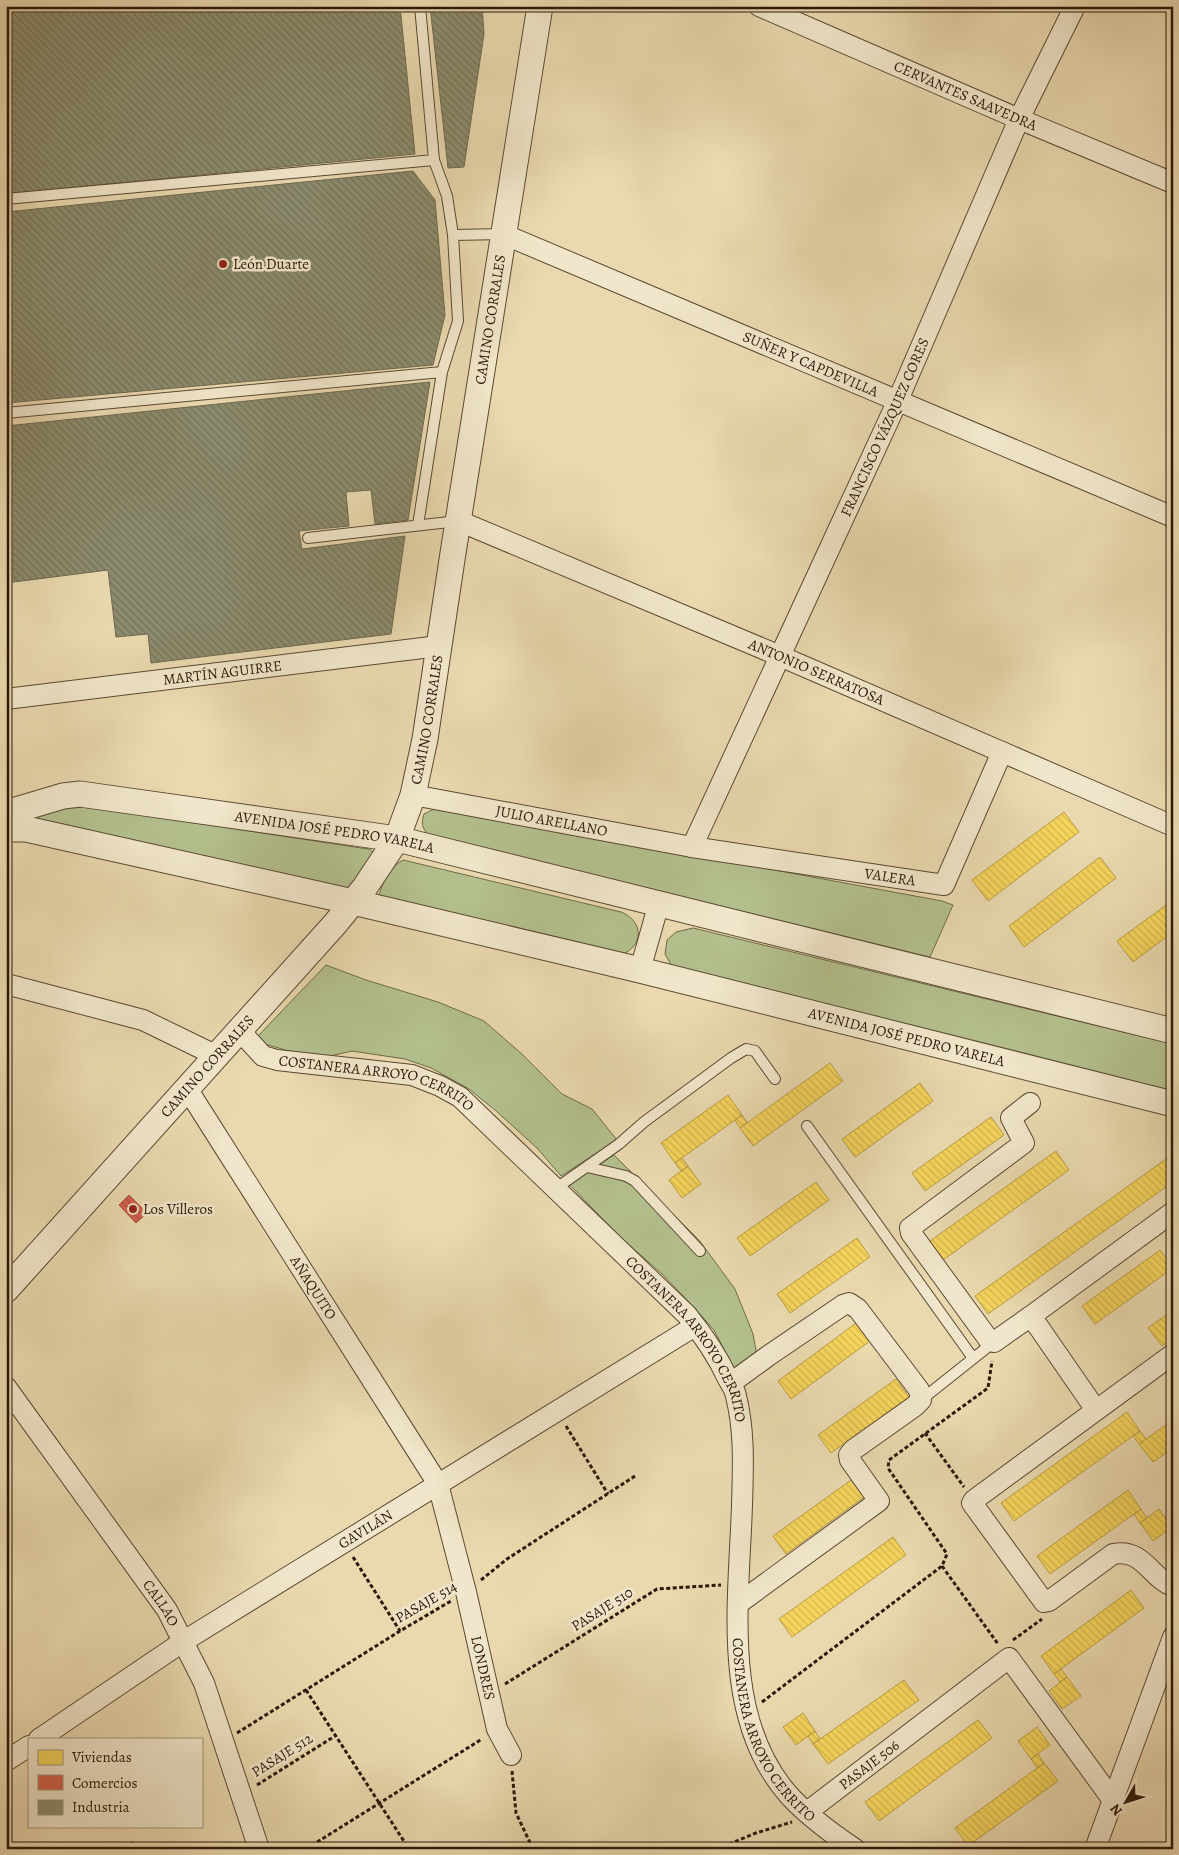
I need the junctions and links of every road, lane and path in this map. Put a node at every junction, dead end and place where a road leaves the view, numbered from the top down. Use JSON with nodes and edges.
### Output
{"nodes":[{"id":1,"x":420,"y":6,"type":"edge"},
{"id":2,"x":540,"y":6,"type":"edge"},
{"id":3,"x":759,"y":6,"type":"edge"},
{"id":4,"x":1075,"y":6,"type":"edge"},
{"id":5,"x":1020,"y":119,"type":"junction"},
{"id":6,"x":434,"y":160,"type":"junction"},
{"id":7,"x":1173,"y":183,"type":"edge"},
{"id":8,"x":6,"y":199,"type":"edge"},
{"id":9,"x":503,"y":234,"type":"junction"},
{"id":10,"x":453,"y":235,"type":"junction"},
{"id":11,"x":442,"y":372,"type":"junction"},
{"id":12,"x":898,"y":400,"type":"junction"},
{"id":13,"x":6,"y":412,"type":"edge"},
{"id":14,"x":1173,"y":516,"type":"edge"},
{"id":15,"x":459,"y":521,"type":"junction"},
{"id":16,"x":418,"y":525,"type":"junction"},
{"id":17,"x":308,"y":538,"type":"dead end"},
{"id":18,"x":439,"y":646,"type":"junction"},
{"id":19,"x":780,"y":656,"type":"junction"},
{"id":20,"x":6,"y":699,"type":"edge"},
{"id":21,"x":1002,"y":752,"type":"junction"},
{"id":22,"x":413,"y":795,"type":"junction"},
{"id":23,"x":6,"y":813,"type":"edge"},
{"id":24,"x":1173,"y":826,"type":"edge"},
{"id":25,"x":6,"y":829,"type":"edge"},
{"id":26,"x":396,"y":839,"type":"junction"},
{"id":27,"x":692,"y":847,"type":"junction"},
{"id":28,"x":353,"y":902,"type":"junction"},
{"id":29,"x":659,"y":903,"type":"junction"},
{"id":30,"x":640,"y":970,"type":"junction"},
{"id":31,"x":6,"y":984,"type":"edge"},
{"id":32,"x":240,"y":1031,"type":"junction"},
{"id":33,"x":1173,"y":1031,"type":"edge"},
{"id":34,"x":217,"y":1056,"type":"junction"},
{"id":35,"x":775,"y":1079,"type":"dead end"},
{"id":36,"x":188,"y":1090,"type":"junction"},
{"id":37,"x":1030,"y":1103,"type":"dead end"},
{"id":38,"x":1173,"y":1104,"type":"edge"},
{"id":39,"x":807,"y":1126,"type":"dead end"},
{"id":40,"x":587,"y":1167,"type":"junction"},
{"id":41,"x":555,"y":1188,"type":"junction"},
{"id":42,"x":1172,"y":1214,"type":"edge"},
{"id":43,"x":700,"y":1251,"type":"dead end"},
{"id":44,"x":6,"y":1290,"type":"edge"},
{"id":45,"x":1031,"y":1316,"type":"junction"},
{"id":46,"x":696,"y":1326,"type":"junction"},
{"id":47,"x":994,"y":1342,"type":"junction"},
{"id":48,"x":1173,"y":1354,"type":"edge"},
{"id":49,"x":973,"y":1358,"type":"junction"},
{"id":50,"x":731,"y":1383,"type":"junction"},
{"id":51,"x":6,"y":1387,"type":"edge"},
{"id":52,"x":921,"y":1400,"type":"junction"},
{"id":53,"x":1096,"y":1410,"type":"junction"},
{"id":54,"x":557,"y":1411,"type":"junction"},
{"id":55,"x":925,"y":1433,"type":"junction"},
{"id":56,"x":635,"y":1476,"type":"dead end"},
{"id":57,"x":438,"y":1484,"type":"junction"},
{"id":58,"x":608,"y":1494,"type":"junction"},
{"id":59,"x":974,"y":1500,"type":"junction"},
{"id":60,"x":344,"y":1543,"type":"junction"},
{"id":61,"x":942,"y":1566,"type":"junction"},
{"id":62,"x":740,"y":1583,"type":"junction"},
{"id":63,"x":1173,"y":1586,"type":"edge"},
{"id":64,"x":466,"y":1592,"type":"junction"},
{"id":65,"x":1044,"y":1602,"type":"junction"},
{"id":66,"x":739,"y":1603,"type":"junction"},
{"id":67,"x":400,"y":1631,"type":"junction"},
{"id":68,"x":1173,"y":1637,"type":"edge"},
{"id":69,"x":184,"y":1641,"type":"junction"},
{"id":70,"x":1005,"y":1654,"type":"junction"},
{"id":71,"x":1167,"y":1669,"type":"edge"},
{"id":72,"x":306,"y":1690,"type":"junction"},
{"id":73,"x":490,"y":1694,"type":"junction"},
{"id":74,"x":748,"y":1713,"type":"junction"},
{"id":75,"x":498,"y":1729,"type":"junction"},
{"id":76,"x":335,"y":1736,"type":"junction"},
{"id":77,"x":40,"y":1738,"type":"edge"},
{"id":78,"x":224,"y":1741,"type":"junction"},
{"id":79,"x":28,"y":1747,"type":"edge"},
{"id":80,"x":511,"y":1756,"type":"joint"},
{"id":81,"x":6,"y":1761,"type":"edge"},
{"id":82,"x":241,"y":1794,"type":"junction"},
{"id":83,"x":1112,"y":1799,"type":"junction"},
{"id":84,"x":380,"y":1803,"type":"junction"},
{"id":85,"x":807,"y":1812,"type":"junction"},
{"id":86,"x":132,"y":1842,"type":"dead end"},
{"id":87,"x":134,"y":1849,"type":"edge"},
{"id":88,"x":259,"y":1849,"type":"edge"},
{"id":89,"x":306,"y":1849,"type":"edge"},
{"id":90,"x":410,"y":1849,"type":"edge"},
{"id":91,"x":532,"y":1849,"type":"edge"},
{"id":92,"x":717,"y":1849,"type":"edge"},
{"id":93,"x":855,"y":1849,"type":"edge"},
{"id":94,"x":1095,"y":1849,"type":"edge"}],
"edges":[{"from":1,"to":6,"type":"lane"},
{"from":2,"to":9,"type":"street","name":"CAMINO CORRALES"},
{"from":3,"to":5,"type":"street","name":"CERVANTES SAAVEDRA"},
{"from":4,"to":5,"type":"street","name":"FRANCISCO VÁZQUEZ CORES"},
{"from":5,"to":7,"type":"street","name":"CERVANTES SAAVEDRA"},
{"from":5,"to":12,"type":"street","name":"FRANCISCO VÁZQUEZ CORES"},
{"from":6,"to":8,"type":"lane"},
{"from":6,"to":10,"type":"lane"},
{"from":9,"to":10,"type":"lane"},
{"from":9,"to":12,"type":"street","name":"SUÑER Y CAPDEVILLA"},
{"from":9,"to":15,"type":"street","name":"CAMINO CORRALES"},
{"from":10,"to":11,"type":"lane"},
{"from":11,"to":13,"type":"lane"},
{"from":11,"to":16,"type":"lane"},
{"from":12,"to":14,"type":"street","name":"SUÑER Y CAPDEVILLA"},
{"from":12,"to":19,"type":"street","name":"FRANCISCO VÁZQUEZ CORES"},
{"from":15,"to":16,"type":"lane"},
{"from":15,"to":18,"type":"street","name":"CAMINO CORRALES"},
{"from":15,"to":19,"type":"street","name":"ANTONIO SERRATOSA"},
{"from":16,"to":17,"type":"lane"},
{"from":18,"to":20,"type":"street","name":"MARTÍN AGUIRRE"},
{"from":18,"to":22,"type":"street","name":"CAMINO CORRALES"},
{"from":19,"to":21,"type":"street","name":"ANTONIO SERRATOSA"},
{"from":19,"to":27,"type":"street","name":"FRANCISCO VÁZQUEZ CORES"},
{"from":21,"to":24,"type":"street","name":"ANTONIO SERRATOSA"},
{"from":21,"to":27,"type":"street","name":"VALERA"},
{"from":22,"to":26,"type":"street","name":"CAMINO CORRALES"},
{"from":22,"to":27,"type":"street","name":"JULIO ARELLANO"},
{"from":23,"to":26,"type":"street","name":"AVENIDA JOSÉ PEDRO VARELA"},
{"from":25,"to":28,"type":"street","name":"AVENIDA JOSÉ PEDRO VARELA"},
{"from":26,"to":28,"type":"street","name":"CAMINO CORRALES"},
{"from":26,"to":29,"type":"street","name":"AVENIDA JOSÉ PEDRO VARELA"},
{"from":28,"to":30,"type":"street","name":"AVENIDA JOSÉ PEDRO VARELA"},
{"from":28,"to":32,"type":"street","name":"CAMINO CORRALES"},
{"from":29,"to":30,"type":"street"},
{"from":29,"to":33,"type":"street","name":"AVENIDA JOSÉ PEDRO VARELA"},
{"from":30,"to":38,"type":"street","name":"AVENIDA JOSÉ PEDRO VARELA"},
{"from":31,"to":34,"type":"street"},
{"from":32,"to":34,"type":"street","name":"CAMINO CORRALES"},
{"from":32,"to":41,"type":"street","name":"COSTANERA ARROYO CERRITO"},
{"from":34,"to":36,"type":"street","name":"CAMINO CORRALES"},
{"from":35,"to":40,"type":"lane"},
{"from":36,"to":44,"type":"street","name":"CAMINO CORRALES"},
{"from":36,"to":57,"type":"street","name":"AÑAQUITO"},
{"from":37,"to":47,"type":"street"},
{"from":39,"to":49,"type":"lane"},
{"from":40,"to":41,"type":"lane"},
{"from":40,"to":43,"type":"lane"},
{"from":41,"to":46,"type":"street","name":"COSTANERA ARROYO CERRITO"},
{"from":42,"to":45,"type":"street"},
{"from":45,"to":47,"type":"street"},
{"from":45,"to":53,"type":"street"},
{"from":46,"to":50,"type":"street","name":"COSTANERA ARROYO CERRITO"},
{"from":46,"to":54,"type":"street","name":"GAVILÁN"},
{"from":47,"to":49,"type":"lane"},
{"from":47,"to":55,"type":"path"},
{"from":48,"to":53,"type":"street"},
{"from":49,"to":52,"type":"lane"},
{"from":50,"to":52,"type":"street"},
{"from":50,"to":62,"type":"street","name":"COSTANERA ARROYO CERRITO"},
{"from":51,"to":69,"type":"street","name":"CALLAO"},
{"from":52,"to":66,"type":"street"},
{"from":53,"to":59,"type":"street"},
{"from":54,"to":57,"type":"street","name":"GAVILÁN"},
{"from":54,"to":58,"type":"path"},
{"from":55,"to":59,"type":"path"},
{"from":55,"to":61,"type":"path"},
{"from":56,"to":58,"type":"path","name":"PASAJE 514"},
{"from":57,"to":60,"type":"street","name":"GAVILÁN"},
{"from":57,"to":64,"type":"street","name":"LONDRES"},
{"from":58,"to":64,"type":"path","name":"PASAJE 514"},
{"from":59,"to":65,"type":"street"},
{"from":60,"to":67,"type":"path"},
{"from":60,"to":69,"type":"street","name":"GAVILÁN"},
{"from":61,"to":70,"type":"path"},
{"from":61,"to":74,"type":"path"},
{"from":62,"to":66,"type":"street","name":"COSTANERA ARROYO CERRITO"},
{"from":62,"to":73,"type":"path","name":"PASAJE 510"},
{"from":63,"to":65,"type":"street"},
{"from":64,"to":67,"type":"path","name":"PASAJE 514"},
{"from":64,"to":73,"type":"street","name":"LONDRES"},
{"from":65,"to":70,"type":"path"},
{"from":66,"to":74,"type":"street","name":"COSTANERA ARROYO CERRITO"},
{"from":67,"to":72,"type":"path","name":"PASAJE 514"},
{"from":68,"to":71,"type":"street"},
{"from":69,"to":77,"type":"street","name":"GAVILÁN"},
{"from":69,"to":78,"type":"street","name":"CALLAO"},
{"from":70,"to":83,"type":"street"},
{"from":70,"to":85,"type":"street","name":"PASAJE 506"},
{"from":71,"to":83,"type":"street"},
{"from":72,"to":76,"type":"path"},
{"from":72,"to":78,"type":"path","name":"PASAJE 514"},
{"from":73,"to":75,"type":"street","name":"LONDRES"},
{"from":74,"to":85,"type":"street","name":"COSTANERA ARROYO CERRITO"},
{"from":75,"to":80,"type":"street","name":"LONDRES"},
{"from":75,"to":84,"type":"path"},
{"from":76,"to":82,"type":"path","name":"PASAJE 512"},
{"from":76,"to":84,"type":"path"},
{"from":78,"to":82,"type":"street","name":"CALLAO"},
{"from":79,"to":81,"type":"street"},
{"from":80,"to":91,"type":"path"},
{"from":82,"to":88,"type":"street","name":"CALLAO"},
{"from":83,"to":94,"type":"street"},
{"from":84,"to":89,"type":"path"},
{"from":84,"to":90,"type":"path"},
{"from":85,"to":92,"type":"path"},
{"from":85,"to":93,"type":"street","name":"COSTANERA ARROYO CERRITO"},
{"from":86,"to":87,"type":"path"}]}
